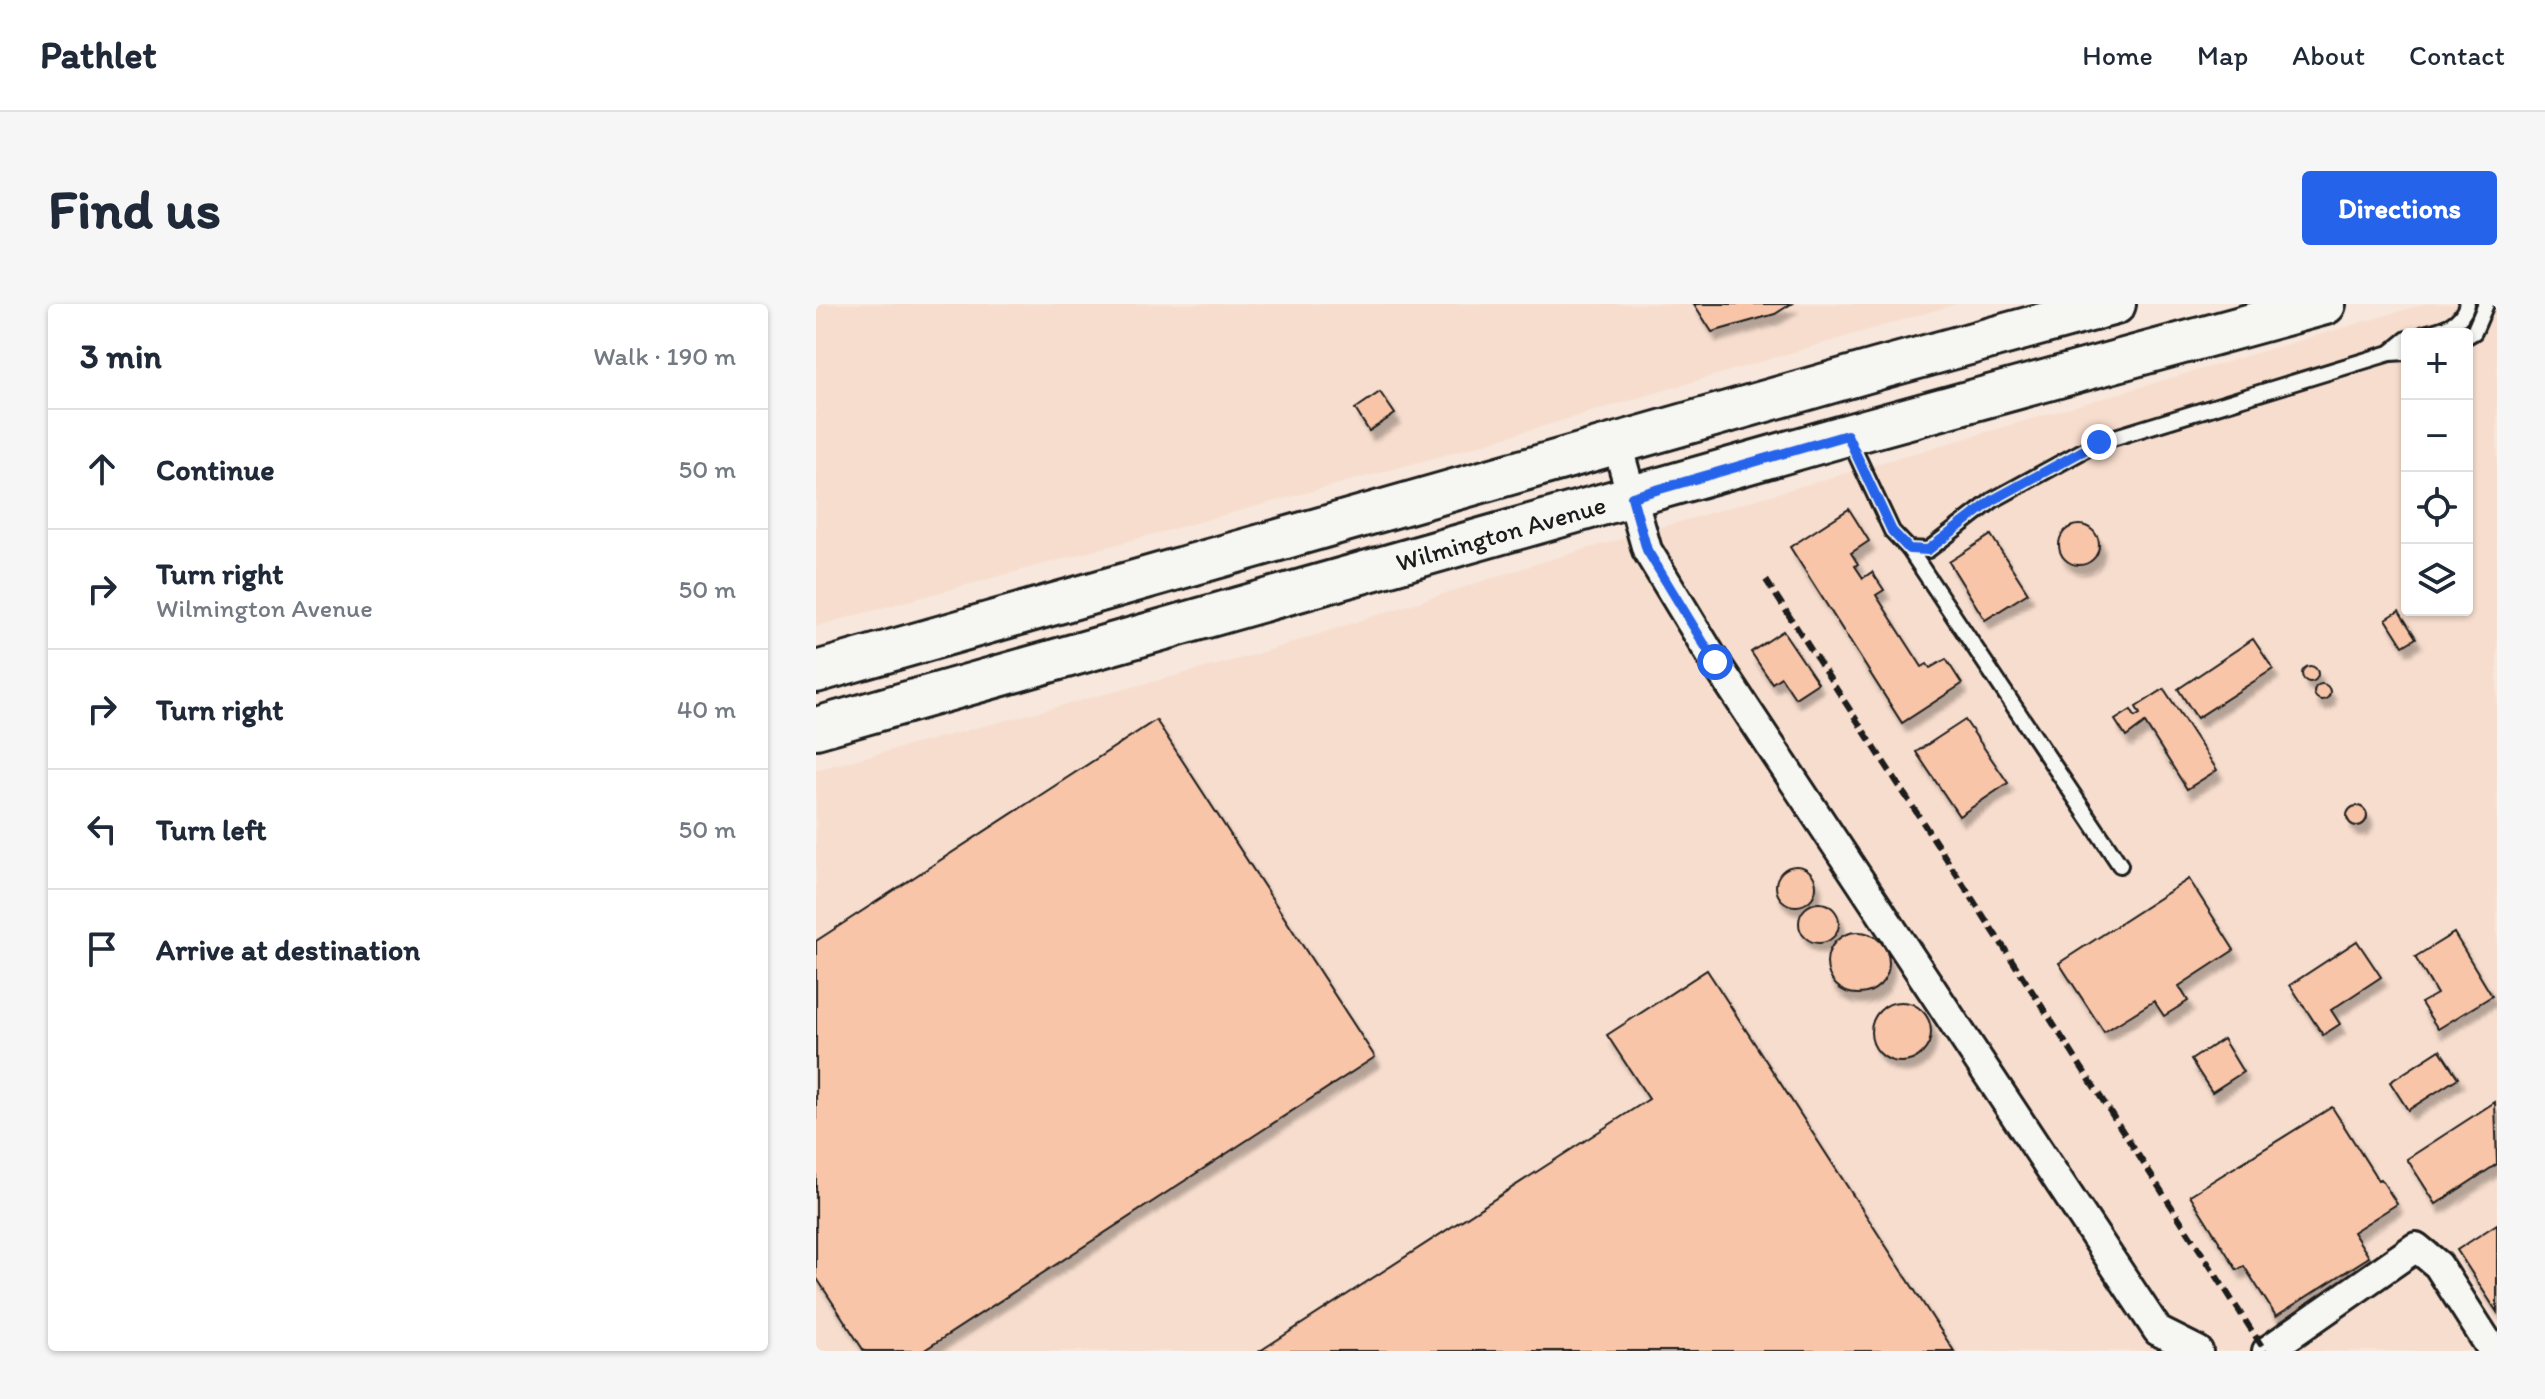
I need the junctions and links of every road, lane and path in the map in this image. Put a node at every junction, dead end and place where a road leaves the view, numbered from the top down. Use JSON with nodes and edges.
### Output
{"nodes":[{"id":1,"x":2115,"y":304,"type":"edge"},
{"id":2,"x":2325,"y":304,"type":"edge"},
{"id":3,"x":2467,"y":304,"type":"edge"},
{"id":4,"x":2486,"y":304,"type":"edge"},
{"id":5,"x":2446,"y":328,"type":"edge"},
{"id":6,"x":2473,"y":333,"type":"edge"},
{"id":7,"x":2401,"y":344,"type":"edge"},
{"id":8,"x":2401,"y":352,"type":"edge"},
{"id":9,"x":2390,"y":353,"type":"junction"},
{"id":10,"x":1847,"y":435,"type":"junction"},
{"id":11,"x":1617,"y":444,"type":"junction"},
{"id":12,"x":1632,"y":497,"type":"junction"},
{"id":13,"x":1909,"y":549,"type":"junction"},
{"id":14,"x":816,"y":672,"type":"edge"},
{"id":15,"x":816,"y":728,"type":"edge"},
{"id":16,"x":2120,"y":865,"type":"dead end"},
{"id":17,"x":2198,"y":1351,"type":"edge"},
{"id":18,"x":2267,"y":1351,"type":"edge"},
{"id":19,"x":2493,"y":1351,"type":"edge"}],
"edges":[{"from":1,"to":11,"type":"main road","name":"Wilmington Avenue"},
{"from":2,"to":10,"type":"main road","name":"Wilmington Avenue"},
{"from":3,"to":5,"type":"lane"},
{"from":4,"to":6,"type":"lane"},
{"from":7,"to":9,"type":"lane"},
{"from":8,"to":9,"type":"lane"},
{"from":9,"to":13,"type":"lane"},
{"from":10,"to":12,"type":"main road","name":"Wilmington Avenue"},
{"from":10,"to":13,"type":"lane"},
{"from":11,"to":12,"type":"street"},
{"from":11,"to":14,"type":"main road","name":"Wilmington Avenue"},
{"from":12,"to":15,"type":"main road","name":"Wilmington Avenue"},
{"from":12,"to":17,"type":"street"},
{"from":13,"to":16,"type":"lane"},
{"from":18,"to":19,"type":"street"}]}
